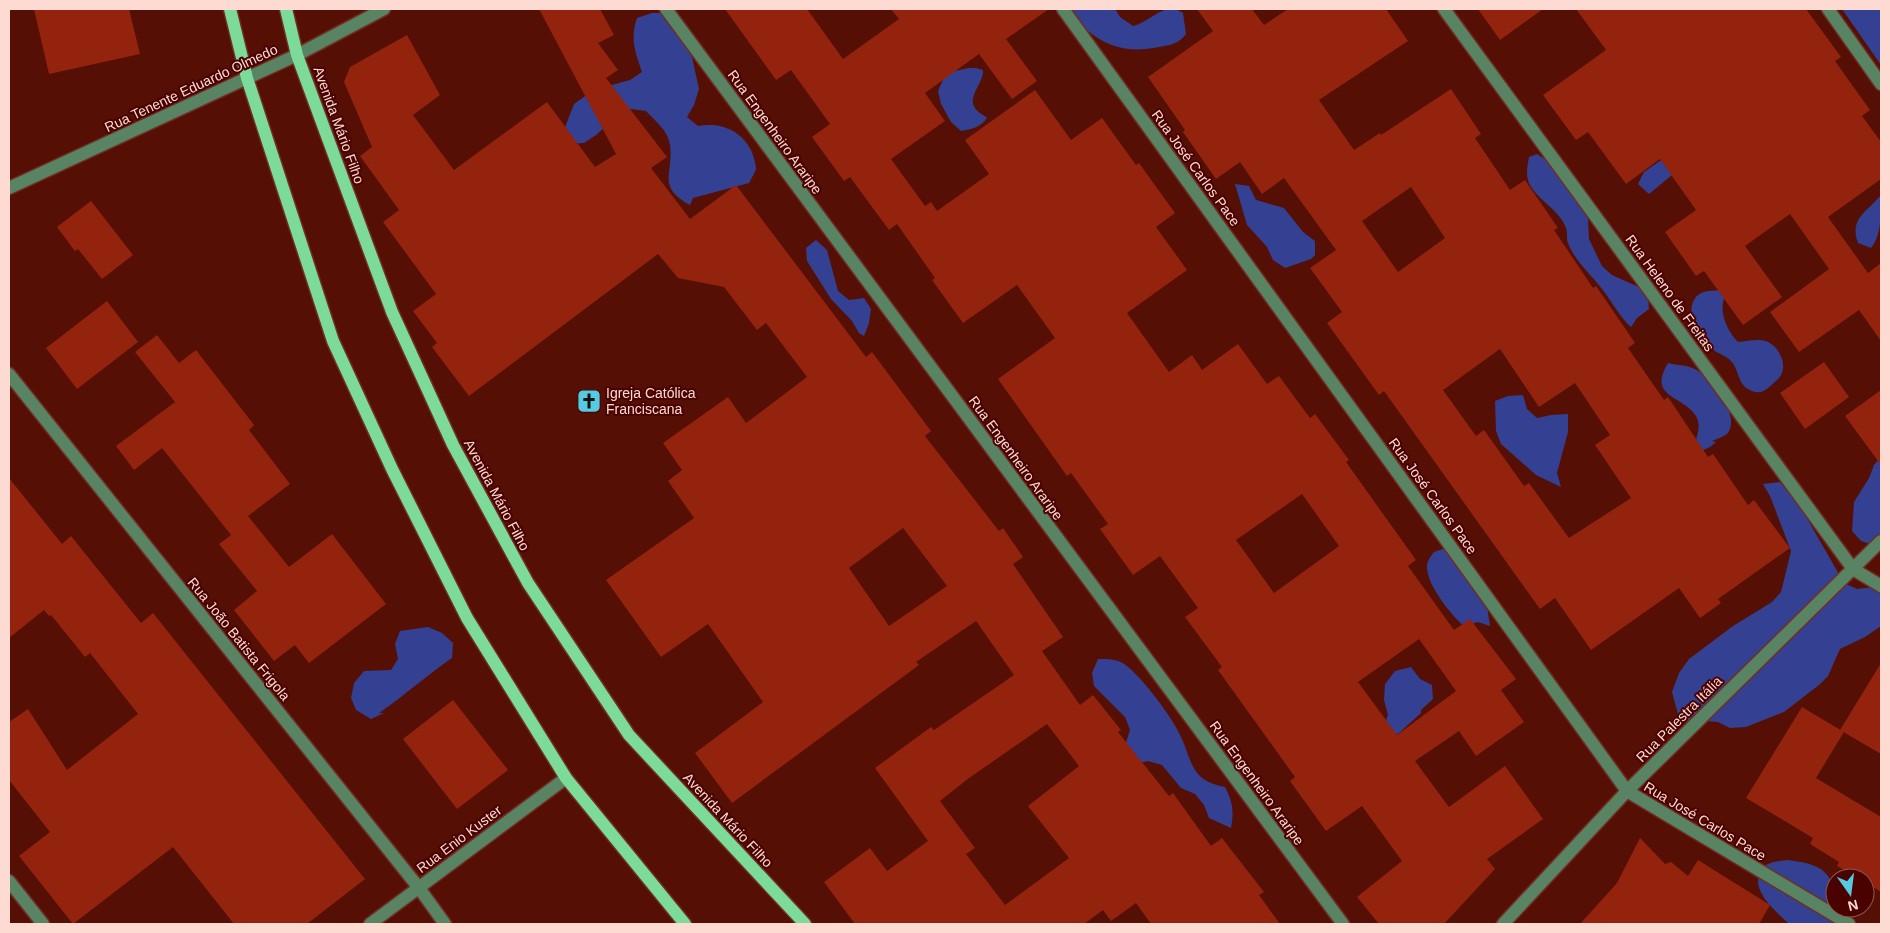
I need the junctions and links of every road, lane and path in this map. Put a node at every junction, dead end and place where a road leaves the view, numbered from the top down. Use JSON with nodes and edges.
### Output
{"nodes":[{"id":1,"x":230,"y":9,"type":"edge"},
{"id":2,"x":286,"y":9,"type":"edge"},
{"id":3,"x":384,"y":9,"type":"edge"},
{"id":4,"x":666,"y":9,"type":"edge"},
{"id":5,"x":1063,"y":9,"type":"edge"},
{"id":6,"x":1444,"y":9,"type":"edge"},
{"id":7,"x":1828,"y":9,"type":"edge"},
{"id":8,"x":297,"y":55,"type":"junction"},
{"id":9,"x":247,"y":78,"type":"junction"},
{"id":10,"x":1881,"y":84,"type":"edge"},
{"id":11,"x":9,"y":188,"type":"edge"},
{"id":12,"x":9,"y":374,"type":"edge"},
{"id":13,"x":1881,"y":541,"type":"edge"},
{"id":14,"x":1853,"y":569,"type":"junction"},
{"id":15,"x":1881,"y":586,"type":"edge"},
{"id":16,"x":566,"y":778,"type":"junction"},
{"id":17,"x":1627,"y":791,"type":"junction"},
{"id":18,"x":9,"y":881,"type":"edge"},
{"id":19,"x":418,"y":888,"type":"junction"},
{"id":20,"x":43,"y":924,"type":"edge"},
{"id":21,"x":370,"y":924,"type":"edge"},
{"id":22,"x":445,"y":924,"type":"edge"},
{"id":23,"x":685,"y":924,"type":"edge"},
{"id":24,"x":804,"y":924,"type":"edge"},
{"id":25,"x":1343,"y":924,"type":"edge"},
{"id":26,"x":1503,"y":924,"type":"edge"},
{"id":27,"x":1849,"y":924,"type":"edge"}],
"edges":[{"from":1,"to":9,"type":"main road"},
{"from":2,"to":8,"type":"main road","name":"Avenida Mário Filho"},
{"from":3,"to":8,"type":"street","name":"Rua Tenente Eduardo Olmedo"},
{"from":4,"to":25,"type":"street","name":"Rua Engenheiro Araripe"},
{"from":5,"to":17,"type":"street","name":"Rua José Carlos Pace"},
{"from":6,"to":14,"type":"street","name":"Rua Heleno de Freitas"},
{"from":7,"to":10,"type":"street"},
{"from":8,"to":9,"type":"street","name":"Rua Tenente Eduardo Olmedo"},
{"from":8,"to":24,"type":"main road","name":"Avenida Mário Filho"},
{"from":9,"to":11,"type":"street","name":"Rua Tenente Eduardo Olmedo"},
{"from":9,"to":16,"type":"main road"},
{"from":12,"to":19,"type":"street","name":"Rua João Batista Frigola"},
{"from":13,"to":14,"type":"street","name":"Rua Palestra Itália"},
{"from":14,"to":15,"type":"street","name":"Rua Heleno de Freitas"},
{"from":14,"to":17,"type":"street","name":"Rua Palestra Itália"},
{"from":16,"to":19,"type":"street","name":"Rua Enio Kuster"},
{"from":16,"to":23,"type":"main road"},
{"from":17,"to":26,"type":"street","name":"Rua Palestra Itália"},
{"from":17,"to":27,"type":"street","name":"Rua José Carlos Pace"},
{"from":18,"to":20,"type":"street"},
{"from":19,"to":21,"type":"street","name":"Rua Enio Kuster"},
{"from":19,"to":22,"type":"street","name":"Rua João Batista Frigola"}]}
